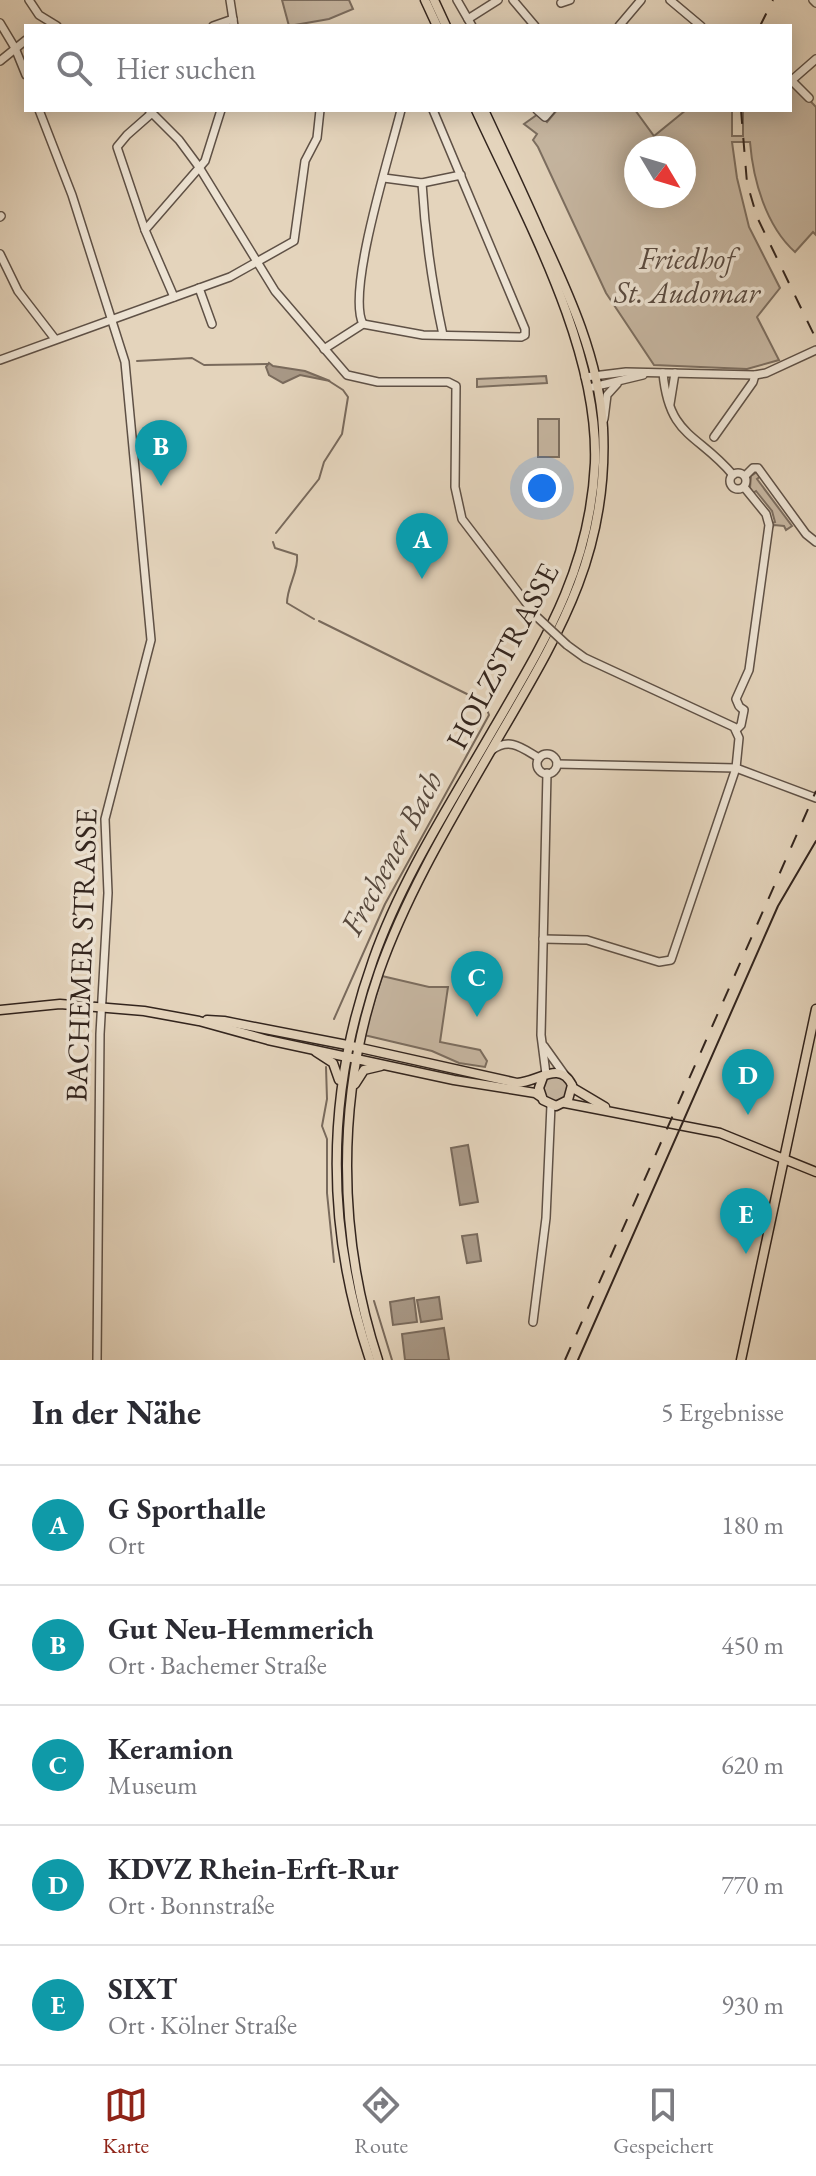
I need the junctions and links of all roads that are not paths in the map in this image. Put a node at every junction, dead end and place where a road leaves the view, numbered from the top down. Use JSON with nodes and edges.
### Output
{"nodes":[{"id":1,"x":29,"y":0,"type":"edge"},
{"id":2,"x":230,"y":0,"type":"edge"},
{"id":3,"x":425,"y":0,"type":"edge"},
{"id":4,"x":434,"y":0,"type":"edge"},
{"id":5,"x":457,"y":0,"type":"edge"},
{"id":6,"x":498,"y":0,"type":"edge"},
{"id":7,"x":513,"y":0,"type":"edge"},
{"id":8,"x":570,"y":0,"type":"edge"},
{"id":9,"x":641,"y":0,"type":"edge"},
{"id":10,"x":670,"y":0,"type":"edge"},
{"id":11,"x":561,"y":3,"type":"dead end"},
{"id":12,"x":234,"y":22,"type":"edge"},
{"id":13,"x":470,"y":22,"type":"edge"},
{"id":14,"x":0,"y":23,"type":"edge"},
{"id":15,"x":51,"y":24,"type":"edge"},
{"id":16,"x":436,"y":24,"type":"edge"},
{"id":17,"x":445,"y":24,"type":"edge"},
{"id":18,"x":533,"y":24,"type":"edge"},
{"id":19,"x":621,"y":24,"type":"edge"},
{"id":20,"x":699,"y":24,"type":"edge"},
{"id":21,"x":24,"y":41,"type":"edge"},
{"id":22,"x":15,"y":48,"type":"junction"},
{"id":23,"x":816,"y":59,"type":"edge"},
{"id":24,"x":0,"y":61,"type":"edge"},
{"id":25,"x":24,"y":70,"type":"edge"},
{"id":26,"x":792,"y":78,"type":"edge"},
{"id":27,"x":792,"y":80,"type":"edge"},
{"id":28,"x":809,"y":98,"type":"dead end"},
{"id":29,"x":40,"y":112,"type":"edge"},
{"id":30,"x":150,"y":112,"type":"edge"},
{"id":31,"x":220,"y":112,"type":"edge"},
{"id":32,"x":320,"y":112,"type":"edge"},
{"id":33,"x":400,"y":112,"type":"edge"},
{"id":34,"x":434,"y":112,"type":"edge"},
{"id":35,"x":477,"y":112,"type":"edge"},
{"id":36,"x":485,"y":112,"type":"edge"},
{"id":37,"x":199,"y":167,"type":"junction"},
{"id":38,"x":461,"y":175,"type":"junction"},
{"id":39,"x":384,"y":178,"type":"junction"},
{"id":40,"x":422,"y":183,"type":"junction"},
{"id":41,"x":145,"y":230,"type":"junction"},
{"id":42,"x":0,"y":254,"type":"edge"},
{"id":43,"x":255,"y":263,"type":"junction"},
{"id":44,"x":199,"y":288,"type":"junction"},
{"id":45,"x":174,"y":297,"type":"junction"},
{"id":46,"x":112,"y":320,"type":"junction"},
{"id":47,"x":212,"y":324,"type":"dead end"},
{"id":48,"x":363,"y":324,"type":"junction"},
{"id":49,"x":443,"y":335,"type":"junction"},
{"id":50,"x":55,"y":339,"type":"junction"},
{"id":51,"x":324,"y":349,"type":"junction"},
{"id":52,"x":816,"y":350,"type":"edge"},
{"id":53,"x":0,"y":360,"type":"edge"},
{"id":54,"x":649,"y":373,"type":"junction"},
{"id":55,"x":663,"y":373,"type":"junction"},
{"id":56,"x":675,"y":373,"type":"junction"},
{"id":57,"x":595,"y":375,"type":"junction"},
{"id":58,"x":755,"y":375,"type":"junction"},
{"id":59,"x":585,"y":377,"type":"junction"},
{"id":60,"x":621,"y":381,"type":"junction"},
{"id":61,"x":592,"y":387,"type":"junction"},
{"id":62,"x":670,"y":404,"type":"junction"},
{"id":63,"x":603,"y":425,"type":"junction"},
{"id":64,"x":714,"y":437,"type":"dead end"},
{"id":65,"x":733,"y":475,"type":"junction"},
{"id":66,"x":745,"y":476,"type":"junction"},
{"id":67,"x":744,"y":487,"type":"junction"},
{"id":68,"x":816,"y":542,"type":"edge"},
{"id":69,"x":508,"y":721,"type":"junction"},
{"id":70,"x":734,"y":727,"type":"junction"},
{"id":71,"x":512,"y":743,"type":"junction"},
{"id":72,"x":491,"y":751,"type":"junction"},
{"id":73,"x":539,"y":758,"type":"junction"},
{"id":74,"x":557,"y":764,"type":"junction"},
{"id":75,"x":736,"y":768,"type":"junction"},
{"id":76,"x":547,"y":773,"type":"junction"},
{"id":77,"x":816,"y":798,"type":"edge"},
{"id":78,"x":543,"y":939,"type":"junction"},
{"id":79,"x":101,"y":1006,"type":"junction"},
{"id":80,"x":816,"y":1009,"type":"edge"},
{"id":81,"x":0,"y":1010,"type":"edge"},
{"id":82,"x":199,"y":1021,"type":"junction"},
{"id":83,"x":543,"y":1044,"type":"junction"},
{"id":84,"x":347,"y":1045,"type":"junction"},
{"id":85,"x":358,"y":1047,"type":"junction"},
{"id":86,"x":312,"y":1050,"type":"junction"},
{"id":87,"x":345,"y":1056,"type":"junction"},
{"id":88,"x":357,"y":1058,"type":"junction"},
{"id":89,"x":388,"y":1066,"type":"junction"},
{"id":90,"x":564,"y":1074,"type":"junction"},
{"id":91,"x":544,"y":1076,"type":"junction"},
{"id":92,"x":340,"y":1084,"type":"junction"},
{"id":93,"x":353,"y":1088,"type":"junction"},
{"id":94,"x":573,"y":1088,"type":"junction"},
{"id":95,"x":541,"y":1097,"type":"junction"},
{"id":96,"x":565,"y":1103,"type":"junction"},
{"id":97,"x":551,"y":1105,"type":"junction"},
{"id":98,"x":613,"y":1111,"type":"junction"},
{"id":99,"x":785,"y":1159,"type":"junction"},
{"id":100,"x":816,"y":1172,"type":"edge"},
{"id":101,"x":533,"y":1322,"type":"dead end"},
{"id":102,"x":97,"y":1360,"type":"edge"},
{"id":103,"x":370,"y":1360,"type":"edge"},
{"id":104,"x":378,"y":1360,"type":"edge"},
{"id":105,"x":741,"y":1360,"type":"edge"}],
"edges":[{"from":1,"to":15,"type":"street"},
{"from":2,"to":12,"type":"street"},
{"from":3,"to":16,"type":"main road"},
{"from":4,"to":17,"type":"main road"},
{"from":5,"to":13,"type":"street"},
{"from":6,"to":13,"type":"street"},
{"from":7,"to":18,"type":"street"},
{"from":8,"to":11,"type":"street"},
{"from":9,"to":19,"type":"street"},
{"from":10,"to":20,"type":"street"},
{"from":14,"to":22,"type":"street"},
{"from":21,"to":22,"type":"street"},
{"from":22,"to":24,"type":"street"},
{"from":22,"to":25,"type":"street"},
{"from":23,"to":26,"type":"street"},
{"from":27,"to":28,"type":"street"},
{"from":29,"to":46,"type":"street","name":"BACHEMER STRASSE"},
{"from":30,"to":37,"type":"street"},
{"from":30,"to":41,"type":"street"},
{"from":31,"to":37,"type":"street"},
{"from":32,"to":43,"type":"street"},
{"from":33,"to":39,"type":"street"},
{"from":34,"to":38,"type":"street"},
{"from":35,"to":59,"type":"main road","name":"HOLZSTRASSE"},
{"from":36,"to":57,"type":"main road","name":"HOLZSTRASSE"},
{"from":37,"to":41,"type":"street"},
{"from":37,"to":43,"type":"street"},
{"from":38,"to":40,"type":"street"},
{"from":38,"to":49,"type":"street"},
{"from":39,"to":40,"type":"street"},
{"from":39,"to":48,"type":"street"},
{"from":40,"to":49,"type":"street"},
{"from":41,"to":45,"type":"street"},
{"from":42,"to":50,"type":"street"},
{"from":43,"to":44,"type":"street"},
{"from":43,"to":51,"type":"street"},
{"from":44,"to":45,"type":"street"},
{"from":44,"to":47,"type":"street"},
{"from":45,"to":46,"type":"street"},
{"from":46,"to":50,"type":"street"},
{"from":46,"to":79,"type":"street","name":"BACHEMER STRASSE"},
{"from":48,"to":49,"type":"street"},
{"from":48,"to":51,"type":"street"},
{"from":50,"to":53,"type":"street"},
{"from":51,"to":70,"type":"street","bridge":true},
{"from":52,"to":58,"type":"street"},
{"from":54,"to":55,"type":"street"},
{"from":54,"to":57,"type":"street"},
{"from":54,"to":60,"type":"street"},
{"from":55,"to":56,"type":"street"},
{"from":55,"to":62,"type":"street"},
{"from":56,"to":58,"type":"street"},
{"from":56,"to":62,"type":"street"},
{"from":57,"to":59,"type":"street"},
{"from":57,"to":61,"type":"main road","name":"HOLZSTRASSE"},
{"from":58,"to":64,"type":"street"},
{"from":59,"to":61,"type":"main road","name":"HOLZSTRASSE"},
{"from":60,"to":61,"type":"street"},
{"from":60,"to":63,"type":"street","name":"HOLZSTRASSE"},
{"from":61,"to":63,"type":"main road","name":"HOLZSTRASSE"},
{"from":61,"to":84,"type":"main road","name":"HOLZSTRASSE"},
{"from":62,"to":65,"type":"street"},
{"from":63,"to":69,"type":"main road","name":"HOLZSTRASSE"},
{"from":65,"to":66,"type":"street"},
{"from":65,"to":67,"type":"street"},
{"from":66,"to":67,"type":"street"},
{"from":66,"to":68,"type":"street"},
{"from":67,"to":70,"type":"street"},
{"from":69,"to":71,"type":"street"},
{"from":69,"to":72,"type":"main road","name":"HOLZSTRASSE"},
{"from":70,"to":75,"type":"street"},
{"from":71,"to":72,"type":"street"},
{"from":71,"to":73,"type":"street"},
{"from":72,"to":85,"type":"main road","name":"HOLZSTRASSE"},
{"from":73,"to":74,"type":"street"},
{"from":73,"to":76,"type":"street"},
{"from":74,"to":75,"type":"street"},
{"from":74,"to":76,"type":"street"},
{"from":75,"to":77,"type":"street"},
{"from":75,"to":78,"type":"street"},
{"from":76,"to":78,"type":"street"},
{"from":78,"to":83,"type":"street"},
{"from":79,"to":81,"type":"main road"},
{"from":79,"to":82,"type":"main road"},
{"from":79,"to":102,"type":"street","name":"BACHEMER STRASSE"},
{"from":80,"to":99,"type":"main road"},
{"from":82,"to":84,"type":"main road"},
{"from":82,"to":86,"type":"main road"},
{"from":83,"to":90,"type":"street"},
{"from":83,"to":91,"type":"street"},
{"from":84,"to":85,"type":"main road"},
{"from":84,"to":87,"type":"main road","name":"HOLZSTRASSE"},
{"from":85,"to":88,"type":"main road","name":"HOLZSTRASSE"},
{"from":85,"to":91,"type":"main road"},
{"from":86,"to":87,"type":"main road"},
{"from":86,"to":92,"type":"main road"},
{"from":87,"to":88,"type":"main road"},
{"from":87,"to":92,"type":"main road","name":"HOLZSTRASSE"},
{"from":88,"to":89,"type":"main road"},
{"from":88,"to":93,"type":"main road","name":"HOLZSTRASSE"},
{"from":89,"to":93,"type":"main road"},
{"from":89,"to":95,"type":"main road"},
{"from":90,"to":91,"type":"main road"},
{"from":90,"to":94,"type":"main road"},
{"from":91,"to":95,"type":"main road"},
{"from":92,"to":103,"type":"main road","name":"HOLZSTRASSE"},
{"from":93,"to":104,"type":"main road","name":"HOLZSTRASSE"},
{"from":94,"to":96,"type":"main road"},
{"from":94,"to":98,"type":"main road"},
{"from":95,"to":97,"type":"main road"},
{"from":96,"to":97,"type":"main road"},
{"from":96,"to":98,"type":"main road"},
{"from":97,"to":101,"type":"street"},
{"from":98,"to":99,"type":"main road"},
{"from":99,"to":100,"type":"main road"},
{"from":99,"to":105,"type":"main road"}]}
